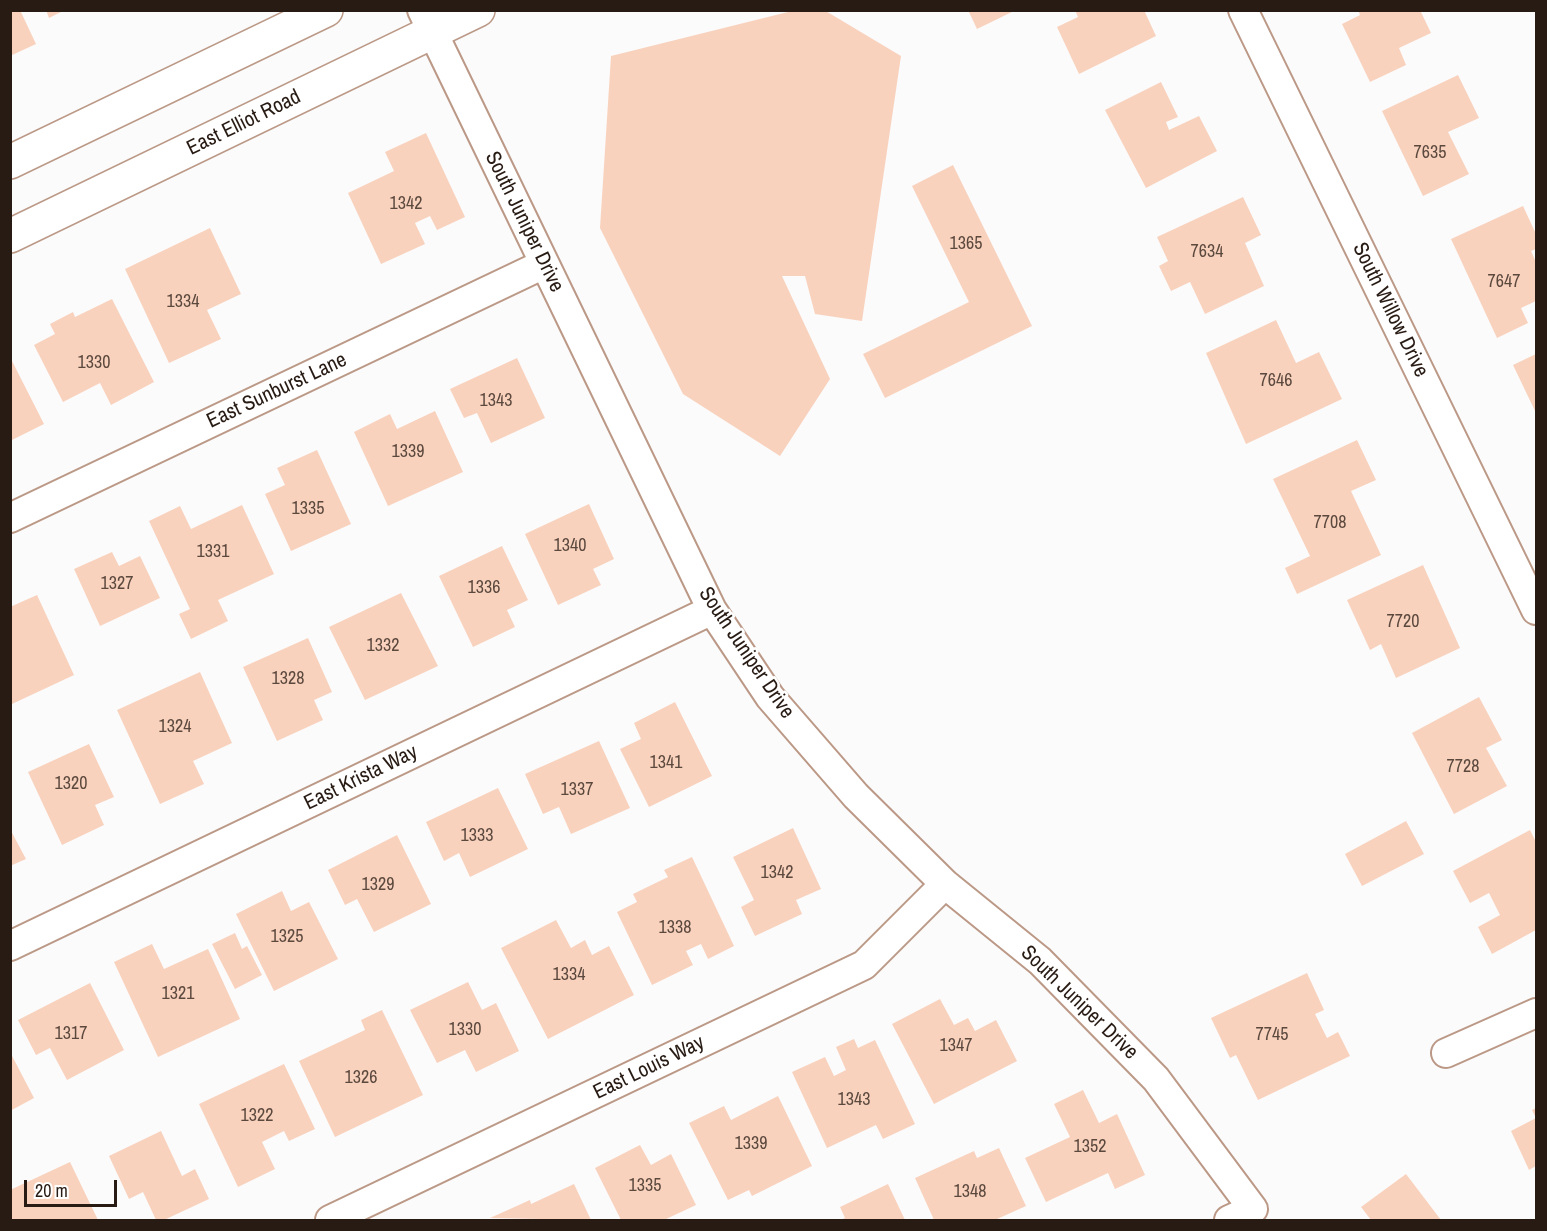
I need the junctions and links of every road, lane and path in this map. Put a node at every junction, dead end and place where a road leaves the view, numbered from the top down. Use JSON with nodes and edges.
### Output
{"nodes":[{"id":1,"x":326,"y":10,"type":"edge"},
{"id":2,"x":478,"y":10,"type":"edge"},
{"id":3,"x":1243,"y":10,"type":"edge"},
{"id":4,"x":427,"y":21,"type":"edge"},
{"id":5,"x":10,"y":162,"type":"edge"},
{"id":6,"x":10,"y":236,"type":"edge"},
{"id":7,"x":544,"y":264,"type":"junction"},
{"id":8,"x":10,"y":518,"type":"edge"},
{"id":9,"x":712,"y":610,"type":"junction"},
{"id":10,"x":1536,"y":610,"type":"edge"},
{"id":11,"x":945,"y":884,"type":"junction"},
{"id":12,"x":10,"y":946,"type":"edge"},
{"id":13,"x":1536,"y":1013,"type":"edge"},
{"id":14,"x":1446,"y":1053,"type":"dead end"},
{"id":15,"x":1241,"y":1215,"type":"edge"},
{"id":16,"x":330,"y":1221,"type":"edge"}],
"edges":[{"from":1,"to":5,"type":"main road"},
{"from":2,"to":4,"type":"main road","name":"East Elliot Road"},
{"from":3,"to":10,"type":"street","name":"South Willow Drive"},
{"from":4,"to":6,"type":"main road","name":"East Elliot Road"},
{"from":4,"to":7,"type":"street","name":"South Juniper Drive"},
{"from":7,"to":8,"type":"street","name":"East Sunburst Lane"},
{"from":7,"to":9,"type":"street","name":"South Juniper Drive"},
{"from":9,"to":11,"type":"street","name":"South Juniper Drive"},
{"from":9,"to":12,"type":"street","name":"East Krista Way"},
{"from":11,"to":15,"type":"street","name":"South Juniper Drive"},
{"from":11,"to":16,"type":"street","name":"East Louis Way"},
{"from":13,"to":14,"type":"street"}]}
